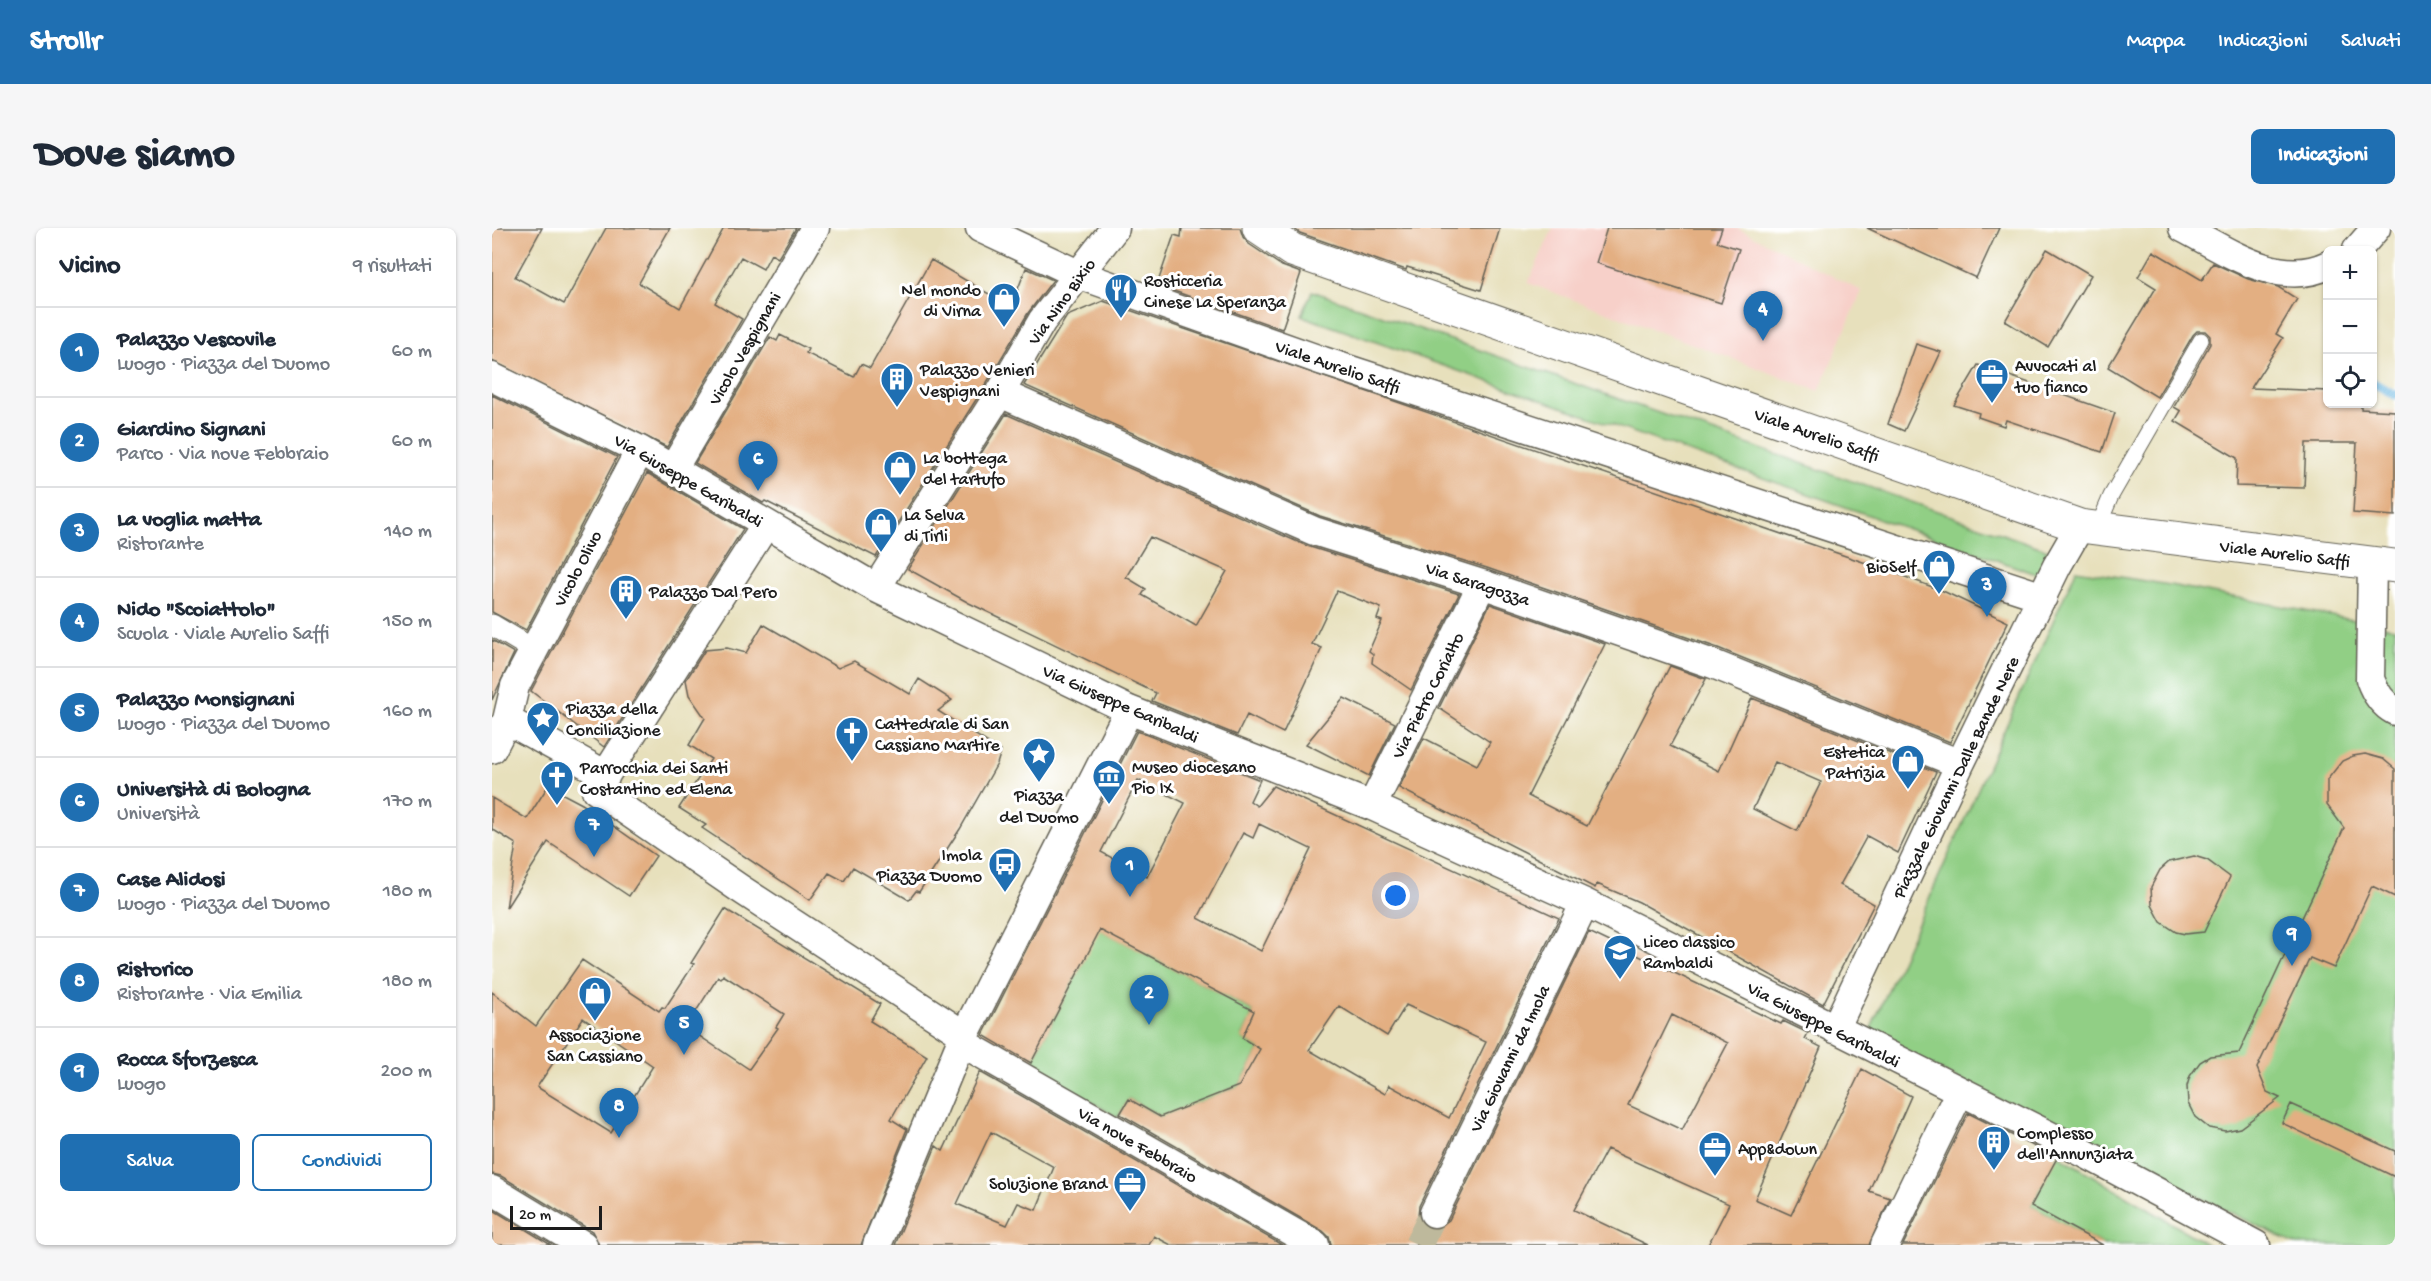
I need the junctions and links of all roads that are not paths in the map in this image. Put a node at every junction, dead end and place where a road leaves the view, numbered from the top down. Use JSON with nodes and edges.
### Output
{"nodes":[{"id":1,"x":815,"y":228,"type":"edge"},
{"id":2,"x":980,"y":228,"type":"edge"},
{"id":3,"x":1115,"y":228,"type":"edge"},
{"id":4,"x":1259,"y":228,"type":"edge"},
{"id":5,"x":2183,"y":228,"type":"edge"},
{"id":6,"x":2376,"y":228,"type":"edge"},
{"id":7,"x":2360,"y":246,"type":"edge"},
{"id":8,"x":2323,"y":267,"type":"edge"},
{"id":9,"x":1080,"y":275,"type":"junction"},
{"id":10,"x":2201,"y":340,"type":"dead end"},
{"id":11,"x":492,"y":377,"type":"edge"},
{"id":12,"x":1000,"y":393,"type":"junction"},
{"id":13,"x":640,"y":450,"type":"junction"},
{"id":14,"x":673,"y":469,"type":"junction"},
{"id":15,"x":766,"y":524,"type":"junction"},
{"id":16,"x":2088,"y":528,"type":"junction"},
{"id":17,"x":2384,"y":565,"type":"edge"},
{"id":18,"x":1482,"y":584,"type":"junction"},
{"id":19,"x":876,"y":588,"type":"junction"},
{"id":20,"x":2043,"y":597,"type":"junction"},
{"id":21,"x":492,"y":625,"type":"edge"},
{"id":22,"x":534,"y":650,"type":"junction"},
{"id":23,"x":1129,"y":710,"type":"junction"},
{"id":24,"x":2395,"y":711,"type":"edge"},
{"id":25,"x":507,"y":720,"type":"junction"},
{"id":26,"x":492,"y":749,"type":"edge"},
{"id":27,"x":1960,"y":765,"type":"junction"},
{"id":28,"x":606,"y":776,"type":"junction"},
{"id":29,"x":1372,"y":806,"type":"junction"},
{"id":30,"x":1585,"y":903,"type":"junction"},
{"id":31,"x":1834,"y":1029,"type":"junction"},
{"id":32,"x":962,"y":1039,"type":"junction"},
{"id":33,"x":1959,"y":1093,"type":"junction"},
{"id":34,"x":492,"y":1190,"type":"edge"},
{"id":35,"x":1434,"y":1213,"type":"tunnel mouth"},
{"id":36,"x":583,"y":1245,"type":"edge"},
{"id":37,"x":877,"y":1245,"type":"edge"},
{"id":38,"x":1315,"y":1245,"type":"edge"},
{"id":39,"x":1885,"y":1245,"type":"edge"},
{"id":40,"x":2256,"y":1245,"type":"edge"}],
"edges":[{"from":1,"to":14,"type":"street","name":"Vicolo Vespignani"},
{"from":2,"to":9,"type":"street","name":"Viale Aurelio Saffi"},
{"from":3,"to":9,"type":"street","name":"Via Nino Bixio"},
{"from":4,"to":16,"type":"street","name":"Viale Aurelio Saffi"},
{"from":5,"to":8,"type":"street"},
{"from":6,"to":7,"type":"street"},
{"from":9,"to":12,"type":"street","name":"Via Nino Bixio"},
{"from":9,"to":20,"type":"street","name":"Viale Aurelio Saffi"},
{"from":10,"to":16,"type":"lane"},
{"from":11,"to":13,"type":"street","name":"Via Giuseppe Garibaldi"},
{"from":12,"to":18,"type":"street","name":"Via Saragozza"},
{"from":12,"to":19,"type":"street","name":"Via Nino Bixio"},
{"from":13,"to":14,"type":"street","name":"Via Giuseppe Garibaldi"},
{"from":13,"to":22,"type":"street","name":"Vicolo Olivo"},
{"from":14,"to":15,"type":"street","name":"Via Giuseppe Garibaldi"},
{"from":15,"to":19,"type":"street","name":"Via Giuseppe Garibaldi"},
{"from":15,"to":28,"type":"street"},
{"from":16,"to":17,"type":"street","name":"Viale Aurelio Saffi"},
{"from":16,"to":20,"type":"street","name":"Piazzale Giovanni Dalle Bande Nere"},
{"from":17,"to":24,"type":"street"},
{"from":18,"to":27,"type":"street","name":"Via Saragozza"},
{"from":18,"to":29,"type":"street","name":"Via Pietro Corialto"},
{"from":19,"to":23,"type":"street","name":"Via Giuseppe Garibaldi"},
{"from":20,"to":27,"type":"street","name":"Piazzale Giovanni Dalle Bande Nere"},
{"from":21,"to":22,"type":"street"},
{"from":22,"to":25,"type":"street","name":"Vicolo Olivo"},
{"from":23,"to":29,"type":"street","name":"Via Giuseppe Garibaldi"},
{"from":23,"to":32,"type":"street"},
{"from":25,"to":26,"type":"street"},
{"from":25,"to":28,"type":"street"},
{"from":27,"to":31,"type":"street","name":"Piazzale Giovanni Dalle Bande Nere"},
{"from":28,"to":32,"type":"street"},
{"from":29,"to":30,"type":"street","name":"Via Giuseppe Garibaldi"},
{"from":30,"to":31,"type":"street","name":"Via Giuseppe Garibaldi"},
{"from":30,"to":35,"type":"street","name":"Via Giovanni da Imola"},
{"from":31,"to":33,"type":"street","name":"Via Giuseppe Garibaldi"},
{"from":32,"to":37,"type":"street"},
{"from":32,"to":38,"type":"street","name":"Via nove Febbraio"},
{"from":33,"to":39,"type":"street"},
{"from":33,"to":40,"type":"street","name":"Via Giuseppe Garibaldi"},
{"from":34,"to":36,"type":"street"}]}
